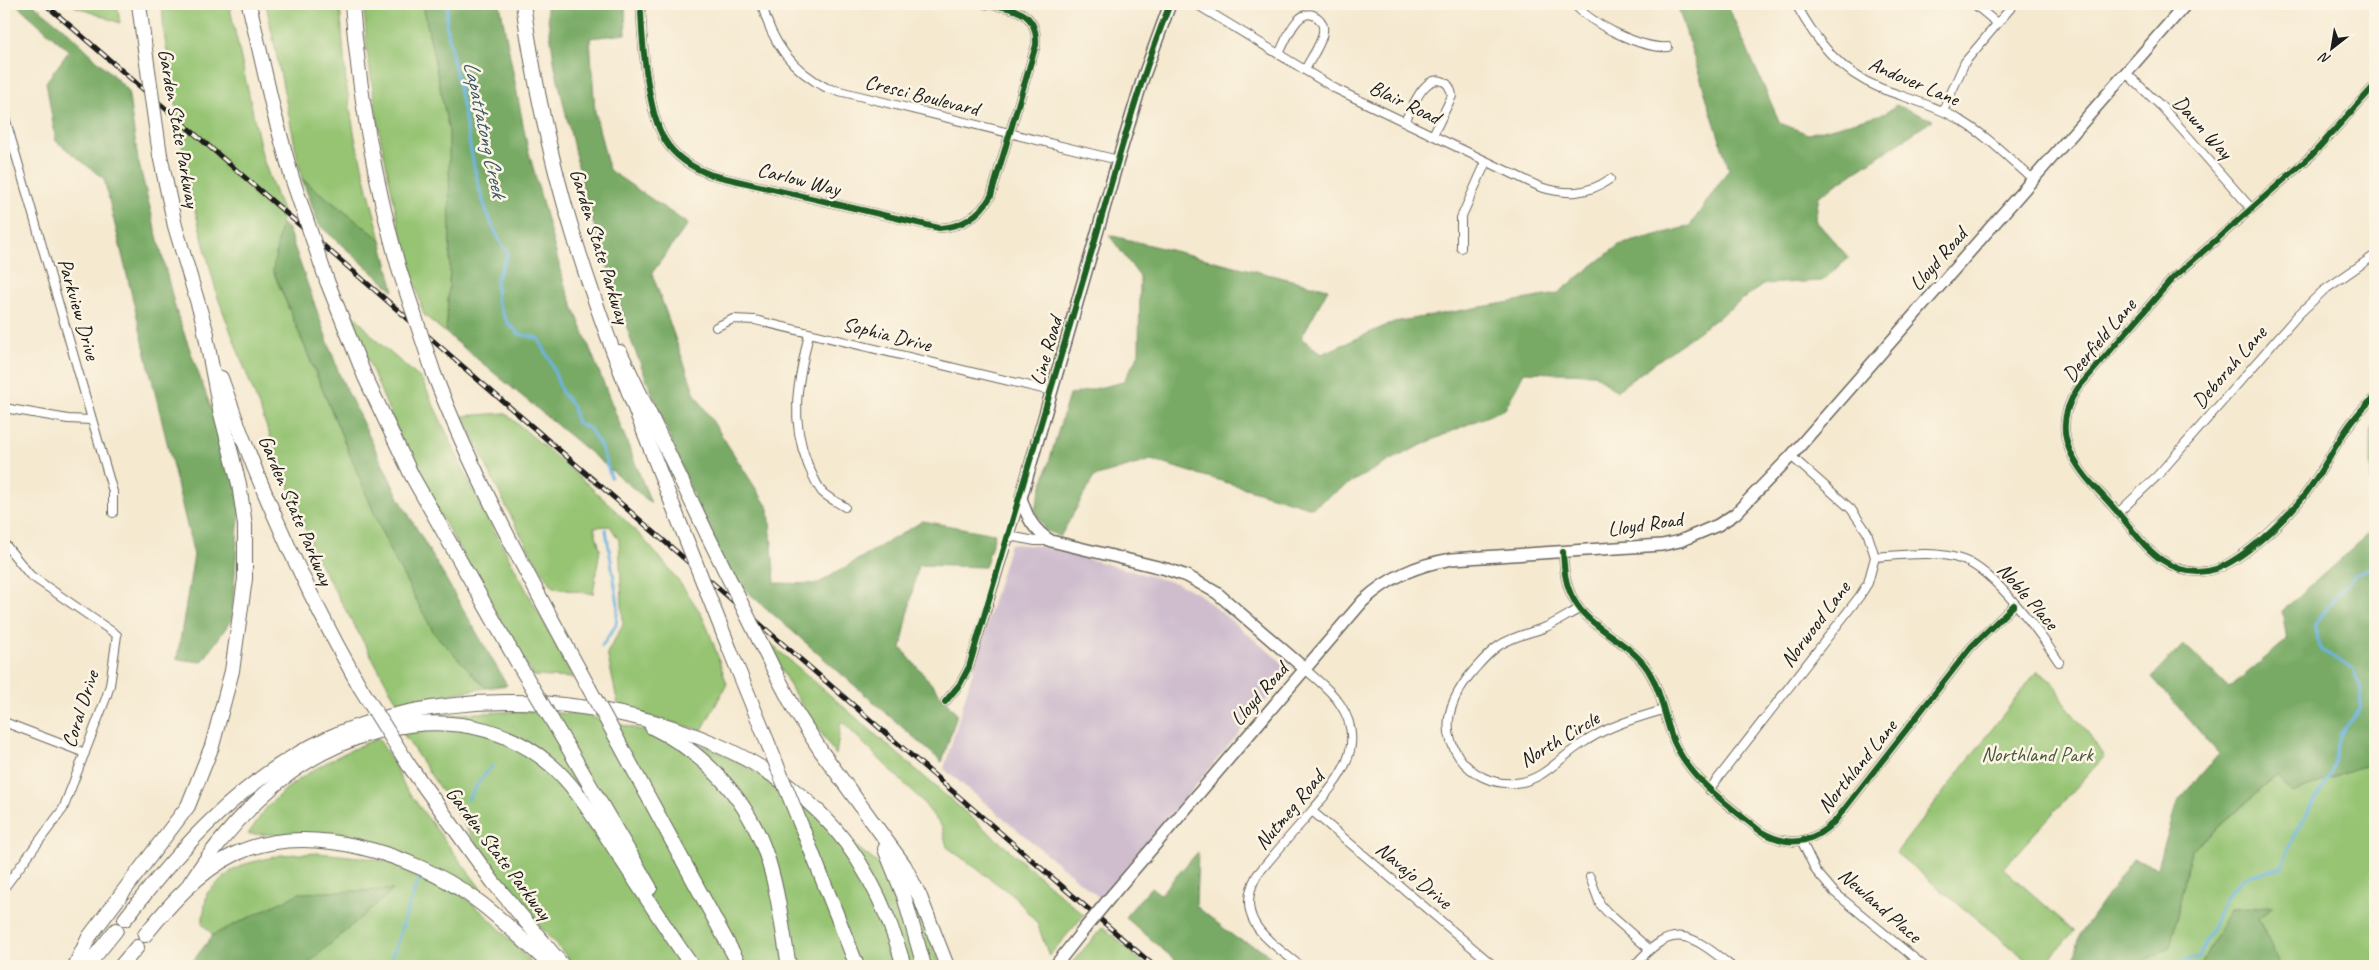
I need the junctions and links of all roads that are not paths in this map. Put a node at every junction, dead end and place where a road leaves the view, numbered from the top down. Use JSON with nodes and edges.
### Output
{"nodes":[{"id":1,"x":139,"y":4,"type":"edge"},
{"id":2,"x":250,"y":4,"type":"edge"},
{"id":3,"x":352,"y":4,"type":"edge"},
{"id":4,"x":523,"y":4,"type":"edge"},
{"id":5,"x":762,"y":4,"type":"edge"},
{"id":6,"x":984,"y":4,"type":"edge"},
{"id":7,"x":1170,"y":4,"type":"edge"},
{"id":8,"x":1196,"y":4,"type":"edge"},
{"id":9,"x":1574,"y":4,"type":"edge"},
{"id":10,"x":1796,"y":4,"type":"edge"},
{"id":11,"x":1974,"y":4,"type":"edge"},
{"id":12,"x":2014,"y":4,"type":"edge"},
{"id":13,"x":2186,"y":4,"type":"edge"},
{"id":14,"x":641,"y":12,"type":"dead end"},
{"id":15,"x":1997,"y":24,"type":"junction"},
{"id":16,"x":1668,"y":47,"type":"dead end"},
{"id":17,"x":1278,"y":54,"type":"junction"},
{"id":18,"x":1304,"y":70,"type":"junction"},
{"id":19,"x":2126,"y":73,"type":"junction"},
{"id":20,"x":2375,"y":85,"type":"edge"},
{"id":21,"x":1943,"y":111,"type":"junction"},
{"id":22,"x":4,"y":114,"type":"edge"},
{"id":23,"x":1405,"y":121,"type":"junction"},
{"id":24,"x":1010,"y":134,"type":"junction"},
{"id":25,"x":1433,"y":135,"type":"junction"},
{"id":26,"x":1118,"y":160,"type":"junction"},
{"id":27,"x":1486,"y":162,"type":"junction"},
{"id":28,"x":1610,"y":179,"type":"dead end"},
{"id":29,"x":2032,"y":179,"type":"junction"},
{"id":30,"x":2251,"y":208,"type":"junction"},
{"id":31,"x":1461,"y":248,"type":"dead end"},
{"id":32,"x":2375,"y":254,"type":"edge"},
{"id":33,"x":599,"y":314,"type":"junction"},
{"id":34,"x":204,"y":326,"type":"junction"},
{"id":35,"x":716,"y":327,"type":"dead end"},
{"id":36,"x":809,"y":334,"type":"junction"},
{"id":37,"x":1051,"y":391,"type":"junction"},
{"id":38,"x":2375,"y":397,"type":"edge"},
{"id":39,"x":4,"y":408,"type":"edge"},
{"id":40,"x":91,"y":420,"type":"junction"},
{"id":41,"x":1790,"y":456,"type":"junction"},
{"id":42,"x":1021,"y":498,"type":"junction"},
{"id":43,"x":844,"y":507,"type":"dead end"},
{"id":44,"x":113,"y":513,"type":"dead end"},
{"id":45,"x":2118,"y":513,"type":"junction"},
{"id":46,"x":1009,"y":536,"type":"junction"},
{"id":47,"x":1051,"y":541,"type":"junction"},
{"id":48,"x":4,"y":543,"type":"edge"},
{"id":49,"x":1563,"y":552,"type":"junction"},
{"id":50,"x":1875,"y":557,"type":"junction"},
{"id":51,"x":2014,"y":605,"type":"junction"},
{"id":52,"x":1579,"y":609,"type":"junction"},
{"id":53,"x":2059,"y":662,"type":"dead end"},
{"id":54,"x":1305,"y":669,"type":"junction"},
{"id":55,"x":945,"y":702,"type":"dead end"},
{"id":56,"x":1663,"y":710,"type":"junction"},
{"id":57,"x":631,"y":717,"type":"junction"},
{"id":58,"x":4,"y":722,"type":"edge"},
{"id":59,"x":85,"y":754,"type":"junction"},
{"id":60,"x":1709,"y":790,"type":"junction"},
{"id":61,"x":1312,"y":811,"type":"junction"},
{"id":62,"x":868,"y":816,"type":"junction"},
{"id":63,"x":1802,"y":842,"type":"junction"},
{"id":64,"x":4,"y":871,"type":"edge"},
{"id":65,"x":12,"y":877,"type":"junction"},
{"id":66,"x":1590,"y":877,"type":"dead end"},
{"id":67,"x":188,"y":886,"type":"junction"},
{"id":68,"x":4,"y":888,"type":"edge"},
{"id":69,"x":125,"y":919,"type":"dead end"},
{"id":70,"x":116,"y":930,"type":"dead end"},
{"id":71,"x":1649,"y":949,"type":"junction"},
{"id":72,"x":75,"y":966,"type":"edge"},
{"id":73,"x":87,"y":966,"type":"edge"},
{"id":74,"x":121,"y":966,"type":"edge"},
{"id":75,"x":552,"y":966,"type":"edge"},
{"id":76,"x":563,"y":966,"type":"edge"},
{"id":77,"x":693,"y":966,"type":"edge"},
{"id":78,"x":740,"y":966,"type":"edge"},
{"id":79,"x":788,"y":966,"type":"edge"},
{"id":80,"x":857,"y":966,"type":"edge"},
{"id":81,"x":904,"y":966,"type":"edge"},
{"id":82,"x":924,"y":966,"type":"edge"},
{"id":83,"x":946,"y":966,"type":"edge"},
{"id":84,"x":1055,"y":966,"type":"edge"},
{"id":85,"x":1300,"y":966,"type":"edge"},
{"id":86,"x":1494,"y":966,"type":"edge"},
{"id":87,"x":1634,"y":966,"type":"edge"},
{"id":88,"x":1731,"y":966,"type":"edge"},
{"id":89,"x":1924,"y":966,"type":"edge"}],
"edges":[{"from":1,"to":34,"type":"highway","name":"Garden State Parkway","bridge":true},
{"from":2,"to":77,"type":"highway","bridge":true},
{"from":3,"to":78,"type":"highway","bridge":true},
{"from":4,"to":33,"type":"highway","name":"Garden State Parkway"},
{"from":5,"to":24,"type":"street","name":"Cresci Boulevard"},
{"from":6,"to":24,"type":"street","name":"Carlow Way"},
{"from":7,"to":26,"type":"main road","name":"Line Road"},
{"from":8,"to":17,"type":"street","name":"Blair Road"},
{"from":9,"to":16,"type":"street"},
{"from":10,"to":21,"type":"street","name":"Andover Lane"},
{"from":11,"to":15,"type":"street"},
{"from":12,"to":15,"type":"street"},
{"from":13,"to":19,"type":"main road","name":"Lloyd Road"},
{"from":14,"to":24,"type":"street","name":"Carlow Way"},
{"from":15,"to":21,"type":"street"},
{"from":17,"to":18,"type":"street","name":"Blair Road"},
{"from":17,"to":18,"type":"street"},
{"from":18,"to":23,"type":"street","name":"Blair Road"},
{"from":19,"to":29,"type":"main road","name":"Lloyd Road"},
{"from":19,"to":30,"type":"street","name":"Dawn Way"},
{"from":20,"to":30,"type":"street","name":"Deerfield Lane"},
{"from":21,"to":29,"type":"street","name":"Andover Lane"},
{"from":22,"to":40,"type":"street","name":"Parkview Drive"},
{"from":23,"to":25,"type":"street","name":"Blair Road"},
{"from":23,"to":25,"type":"street"},
{"from":24,"to":26,"type":"street","name":"Cresci Boulevard"},
{"from":25,"to":27,"type":"street","name":"Blair Road"},
{"from":26,"to":37,"type":"main road","name":"Line Road"},
{"from":27,"to":28,"type":"street","name":"Blair Road"},
{"from":27,"to":31,"type":"street"},
{"from":29,"to":41,"type":"main road","name":"Lloyd Road"},
{"from":30,"to":45,"type":"street","name":"Deerfield Lane"},
{"from":32,"to":45,"type":"street","name":"Deborah Lane"},
{"from":33,"to":62,"type":"highway","bridge":true},
{"from":33,"to":80,"type":"highway","name":"Garden State Parkway","bridge":true},
{"from":34,"to":72,"type":"highway"},
{"from":34,"to":76,"type":"highway","name":"Garden State Parkway","bridge":true},
{"from":35,"to":36,"type":"street","name":"Sophia Drive"},
{"from":36,"to":37,"type":"street","name":"Sophia Drive"},
{"from":36,"to":43,"type":"street"},
{"from":37,"to":42,"type":"main road","name":"Line Road"},
{"from":38,"to":45,"type":"street","name":"Deerfield Lane"},
{"from":39,"to":40,"type":"street"},
{"from":40,"to":44,"type":"street","name":"Parkview Drive"},
{"from":41,"to":49,"type":"main road","name":"Lloyd Road"},
{"from":41,"to":50,"type":"street"},
{"from":42,"to":46,"type":"street","name":"Line Road"},
{"from":42,"to":47,"type":"main road"},
{"from":46,"to":47,"type":"street"},
{"from":46,"to":55,"type":"street","name":"Line Road"},
{"from":47,"to":54,"type":"main road"},
{"from":48,"to":59,"type":"street","name":"Coral Drive"},
{"from":49,"to":52,"type":"street"},
{"from":49,"to":54,"type":"main road","name":"Lloyd Road"},
{"from":50,"to":51,"type":"street","name":"Noble Place"},
{"from":50,"to":60,"type":"street","name":"Norwood Lane"},
{"from":51,"to":53,"type":"street","name":"Noble Place"},
{"from":51,"to":63,"type":"street","name":"Northland Lane"},
{"from":52,"to":56,"type":"street"},
{"from":52,"to":56,"type":"street","name":"North Circle"},
{"from":54,"to":61,"type":"street","name":"Nutmeg Road"},
{"from":54,"to":84,"type":"main road","name":"Lloyd Road","bridge":true},
{"from":56,"to":60,"type":"street"},
{"from":57,"to":69,"type":"highway"},
{"from":57,"to":79,"type":"highway"},
{"from":57,"to":81,"type":"highway"},
{"from":58,"to":59,"type":"street"},
{"from":59,"to":65,"type":"street","name":"Coral Drive"},
{"from":60,"to":63,"type":"street"},
{"from":61,"to":85,"type":"street","name":"Nutmeg Road"},
{"from":61,"to":86,"type":"street","name":"Navajo Drive"},
{"from":62,"to":82,"type":"highway"},
{"from":62,"to":83,"type":"highway"},
{"from":63,"to":89,"type":"street","name":"Newland Place"},
{"from":64,"to":65,"type":"street"},
{"from":65,"to":68,"type":"street","name":"Coral Drive"},
{"from":66,"to":71,"type":"street"},
{"from":67,"to":74,"type":"highway"},
{"from":67,"to":75,"type":"highway"},
{"from":67,"to":77,"type":"highway"},
{"from":70,"to":73,"type":"highway"},
{"from":71,"to":87,"type":"street"},
{"from":71,"to":88,"type":"street"}]}
